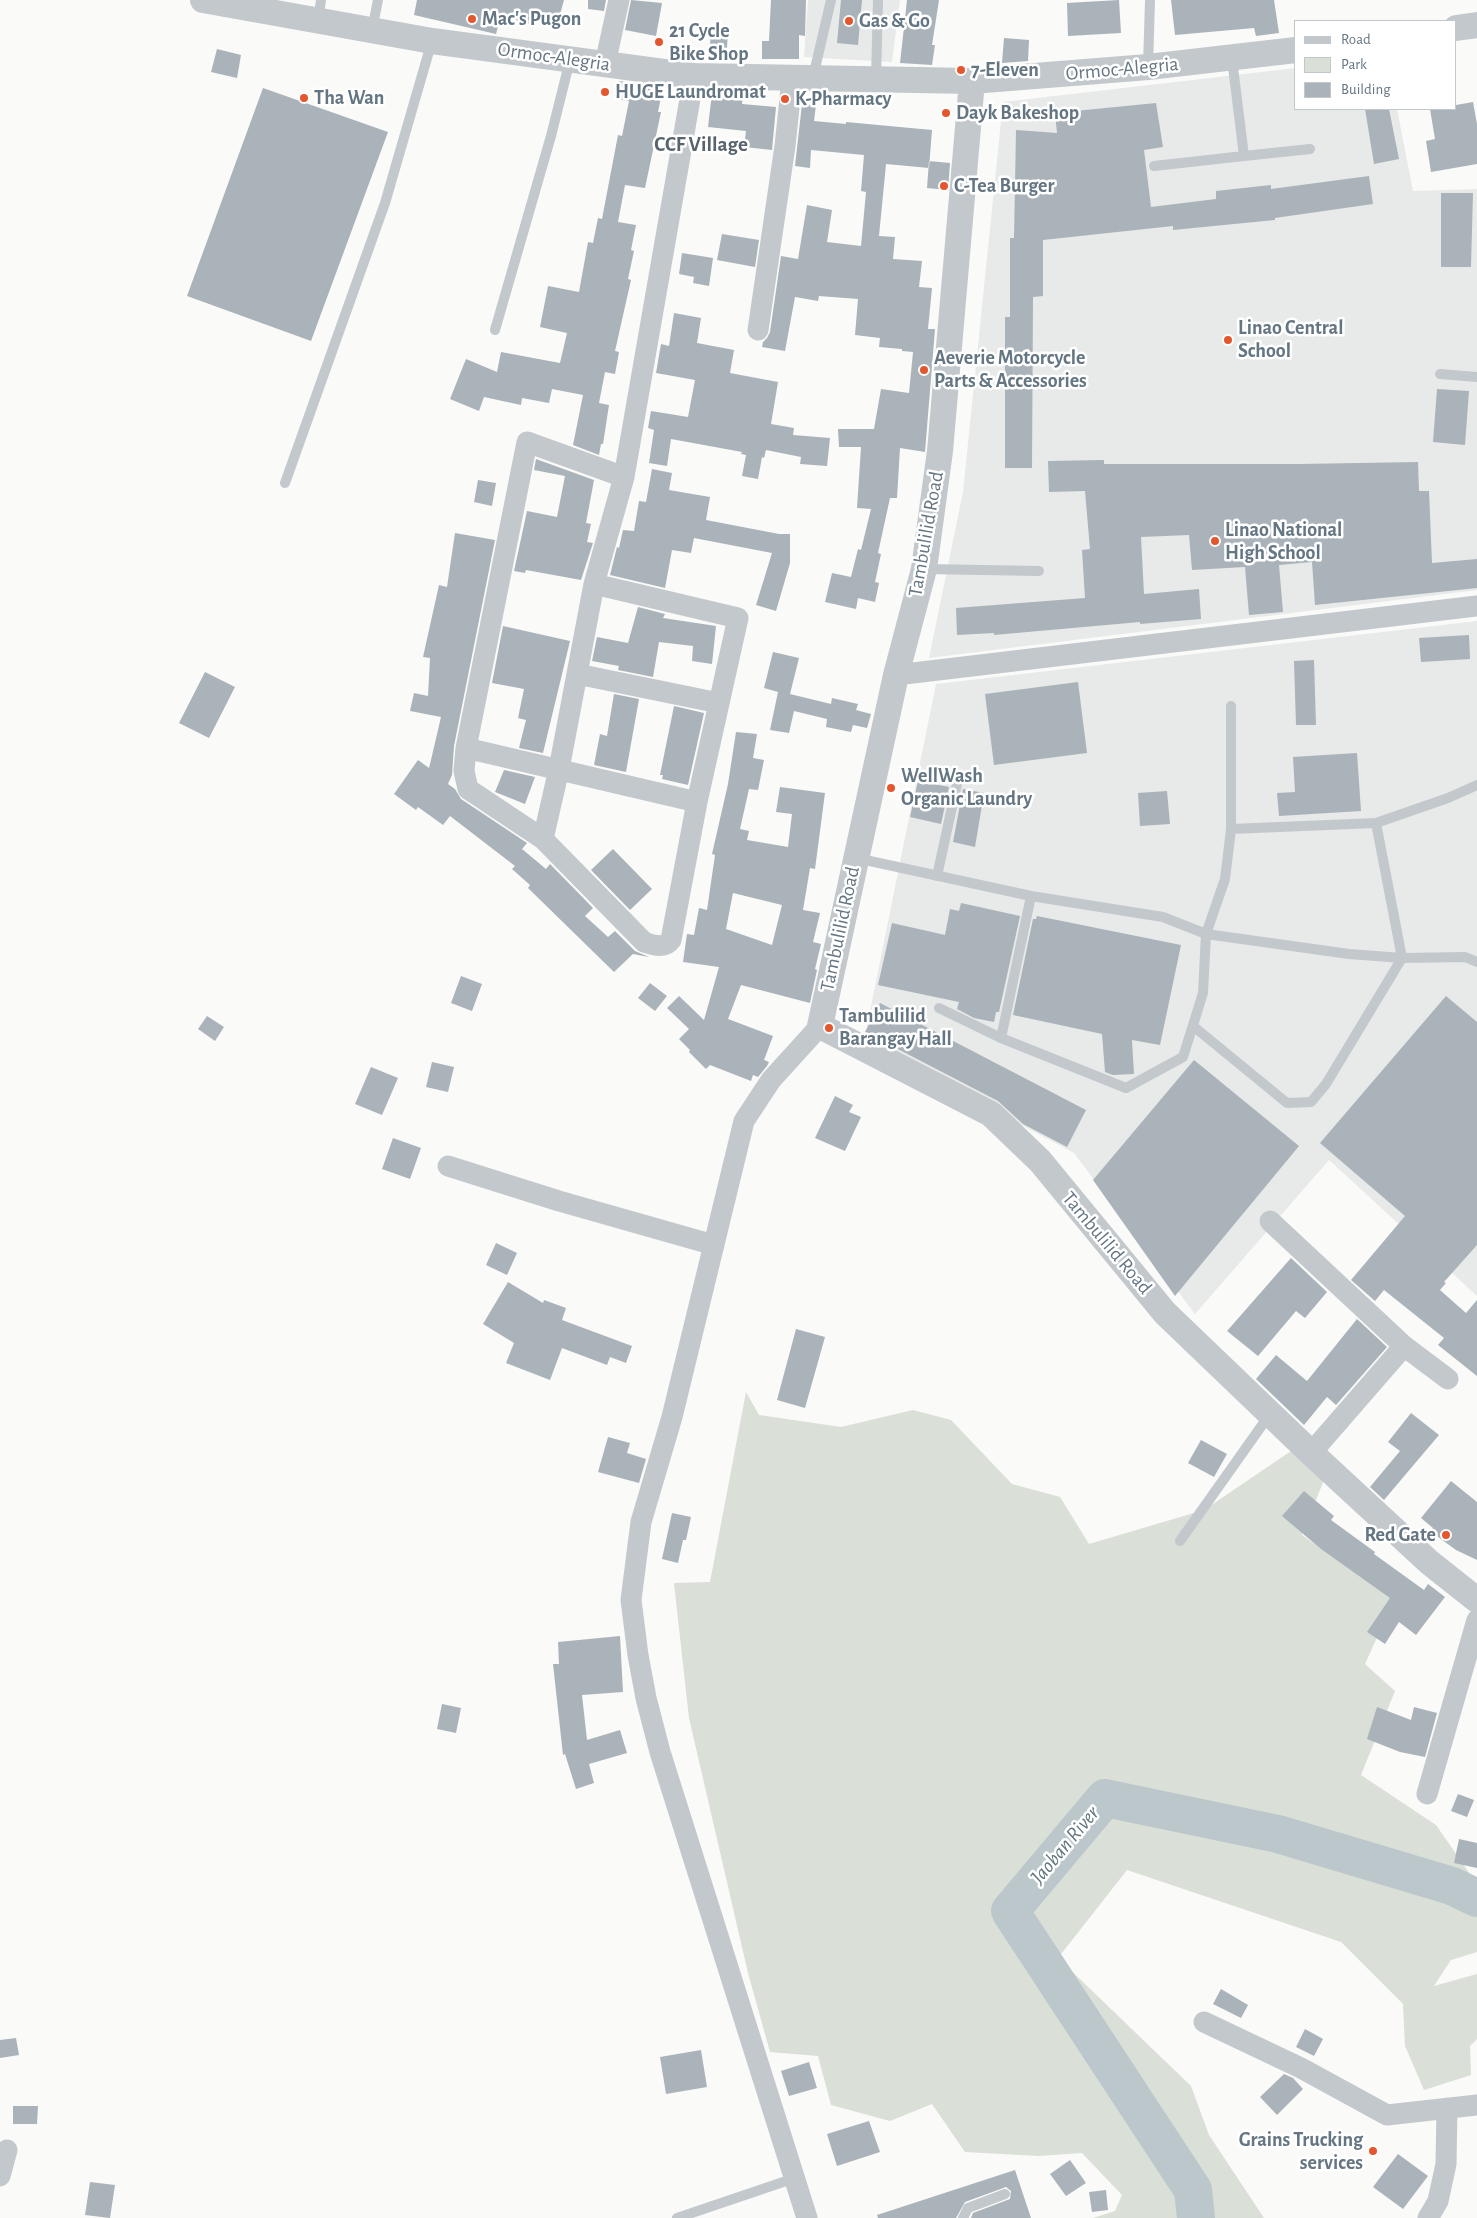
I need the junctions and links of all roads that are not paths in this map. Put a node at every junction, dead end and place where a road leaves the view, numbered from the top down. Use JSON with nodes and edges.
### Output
{"nodes":[{"id":1,"x":203,"y":0,"type":"edge"},
{"id":2,"x":378,"y":0,"type":"edge"},
{"id":3,"x":619,"y":0,"type":"edge"},
{"id":4,"x":831,"y":0,"type":"edge"},
{"id":5,"x":878,"y":0,"type":"edge"},
{"id":6,"x":1150,"y":0,"type":"edge"},
{"id":7,"x":319,"y":11,"type":"edge"},
{"id":8,"x":1477,"y":25,"type":"edge"},
{"id":9,"x":1457,"y":28,"type":"edge"},
{"id":10,"x":372,"y":31,"type":"junction"},
{"id":11,"x":432,"y":41,"type":"junction"},
{"id":12,"x":1294,"y":50,"type":"edge"},
{"id":13,"x":570,"y":59,"type":"junction"},
{"id":14,"x":1232,"y":59,"type":"junction"},
{"id":15,"x":605,"y":64,"type":"junction"},
{"id":16,"x":1148,"y":68,"type":"junction"},
{"id":17,"x":694,"y":76,"type":"junction"},
{"id":18,"x":802,"y":80,"type":"junction"},
{"id":19,"x":876,"y":80,"type":"junction"},
{"id":20,"x":972,"y":81,"type":"junction"},
{"id":21,"x":1310,"y":150,"type":"dead end"},
{"id":22,"x":1244,"y":156,"type":"junction"},
{"id":23,"x":1154,"y":166,"type":"dead end"},
{"id":24,"x":495,"y":330,"type":"dead end"},
{"id":25,"x":758,"y":330,"type":"dead end"},
{"id":26,"x":1440,"y":374,"type":"dead end"},
{"id":27,"x":1477,"y":377,"type":"edge"},
{"id":28,"x":624,"y":477,"type":"junction"},
{"id":29,"x":285,"y":483,"type":"dead end"},
{"id":30,"x":924,"y":569,"type":"junction"},
{"id":31,"x":1039,"y":570,"type":"dead end"},
{"id":32,"x":594,"y":584,"type":"junction"},
{"id":33,"x":1477,"y":606,"type":"edge"},
{"id":34,"x":577,"y":674,"type":"junction"},
{"id":35,"x":896,"y":675,"type":"junction"},
{"id":36,"x":719,"y":703,"type":"junction"},
{"id":37,"x":1230,"y":706,"type":"dead end"},
{"id":38,"x":466,"y":748,"type":"junction"},
{"id":39,"x":559,"y":769,"type":"junction"},
{"id":40,"x":957,"y":784,"type":"dead end"},
{"id":41,"x":1477,"y":786,"type":"edge"},
{"id":42,"x":697,"y":802,"type":"junction"},
{"id":43,"x":1376,"y":823,"type":"junction"},
{"id":44,"x":1231,"y":829,"type":"junction"},
{"id":45,"x":543,"y":839,"type":"junction"},
{"id":46,"x":856,"y":857,"type":"junction"},
{"id":47,"x":937,"y":876,"type":"junction"},
{"id":48,"x":1031,"y":896,"type":"junction"},
{"id":49,"x":1206,"y":934,"type":"junction"},
{"id":50,"x":1402,"y":958,"type":"junction"},
{"id":51,"x":1477,"y":962,"type":"edge"},
{"id":52,"x":939,"y":1008,"type":"dead end"},
{"id":53,"x":820,"y":1026,"type":"junction"},
{"id":54,"x":1193,"y":1026,"type":"junction"},
{"id":55,"x":1001,"y":1038,"type":"junction"},
{"id":56,"x":448,"y":1166,"type":"dead end"},
{"id":57,"x":1270,"y":1220,"type":"dead end"},
{"id":58,"x":714,"y":1245,"type":"junction"},
{"id":59,"x":1404,"y":1346,"type":"junction"},
{"id":60,"x":1448,"y":1379,"type":"dead end"},
{"id":61,"x":1270,"y":1414,"type":"junction"},
{"id":62,"x":1311,"y":1453,"type":"junction"},
{"id":63,"x":1180,"y":1541,"type":"dead end"},
{"id":64,"x":1477,"y":1600,"type":"edge"},
{"id":65,"x":1477,"y":1620,"type":"edge"},
{"id":66,"x":1427,"y":1794,"type":"dead end"},
{"id":67,"x":1204,"y":2022,"type":"dead end"},
{"id":68,"x":1477,"y":2105,"type":"edge"},
{"id":69,"x":1448,"y":2108,"type":"junction"},
{"id":70,"x":7,"y":2150,"type":"dead end"},
{"id":71,"x":0,"y":2176,"type":"edge"},
{"id":72,"x":795,"y":2178,"type":"junction"},
{"id":73,"x":1005,"y":2194,"type":"dead end"},
{"id":74,"x":677,"y":2218,"type":"edge"},
{"id":75,"x":807,"y":2218,"type":"edge"},
{"id":76,"x":963,"y":2218,"type":"edge"},
{"id":77,"x":1428,"y":2218,"type":"edge"}],
"edges":[{"from":1,"to":7,"type":"street","name":"Ormoc-Alegria"},
{"from":2,"to":10,"type":"lane"},
{"from":3,"to":15,"type":"street"},
{"from":4,"to":18,"type":"lane"},
{"from":5,"to":19,"type":"lane"},
{"from":6,"to":16,"type":"lane"},
{"from":7,"to":10,"type":"street","name":"Ormoc-Alegria"},
{"from":8,"to":9,"type":"street"},
{"from":10,"to":11,"type":"street","name":"Ormoc-Alegria"},
{"from":11,"to":13,"type":"street","name":"Ormoc-Alegria"},
{"from":11,"to":29,"type":"lane"},
{"from":12,"to":14,"type":"street","name":"Ormoc-Alegria"},
{"from":13,"to":15,"type":"street","name":"Ormoc-Alegria"},
{"from":13,"to":24,"type":"lane"},
{"from":14,"to":16,"type":"street","name":"Ormoc-Alegria"},
{"from":14,"to":22,"type":"lane"},
{"from":15,"to":17,"type":"street","name":"Ormoc-Alegria"},
{"from":16,"to":20,"type":"street","name":"Ormoc-Alegria"},
{"from":17,"to":18,"type":"street","name":"Ormoc-Alegria"},
{"from":17,"to":28,"type":"street"},
{"from":18,"to":19,"type":"street","name":"Ormoc-Alegria"},
{"from":18,"to":25,"type":"street"},
{"from":19,"to":20,"type":"street","name":"Ormoc-Alegria"},
{"from":20,"to":30,"type":"street","name":"Tambulilid Road"},
{"from":21,"to":22,"type":"lane"},
{"from":22,"to":23,"type":"lane"},
{"from":26,"to":27,"type":"lane"},
{"from":28,"to":32,"type":"street"},
{"from":28,"to":38,"type":"street"},
{"from":30,"to":31,"type":"lane"},
{"from":30,"to":35,"type":"street","name":"Tambulilid Road"},
{"from":32,"to":34,"type":"street"},
{"from":32,"to":36,"type":"street"},
{"from":33,"to":35,"type":"street"},
{"from":34,"to":36,"type":"street"},
{"from":34,"to":39,"type":"street"},
{"from":35,"to":46,"type":"street","name":"Tambulilid Road"},
{"from":36,"to":42,"type":"street"},
{"from":37,"to":44,"type":"lane"},
{"from":38,"to":39,"type":"street"},
{"from":38,"to":45,"type":"street"},
{"from":39,"to":42,"type":"street"},
{"from":39,"to":45,"type":"street"},
{"from":40,"to":47,"type":"lane"},
{"from":41,"to":43,"type":"lane"},
{"from":42,"to":45,"type":"street"},
{"from":43,"to":44,"type":"lane"},
{"from":43,"to":50,"type":"lane"},
{"from":44,"to":49,"type":"lane"},
{"from":46,"to":47,"type":"lane"},
{"from":46,"to":53,"type":"street","name":"Tambulilid Road"},
{"from":47,"to":48,"type":"lane"},
{"from":48,"to":49,"type":"lane"},
{"from":48,"to":55,"type":"lane"},
{"from":49,"to":50,"type":"lane"},
{"from":49,"to":54,"type":"lane"},
{"from":50,"to":51,"type":"lane"},
{"from":50,"to":54,"type":"lane"},
{"from":52,"to":55,"type":"lane"},
{"from":53,"to":58,"type":"street"},
{"from":53,"to":61,"type":"street","name":"Tambulilid Road"},
{"from":54,"to":55,"type":"lane"},
{"from":56,"to":58,"type":"street"},
{"from":57,"to":59,"type":"street"},
{"from":58,"to":72,"type":"street"},
{"from":59,"to":60,"type":"street"},
{"from":59,"to":62,"type":"street"},
{"from":61,"to":62,"type":"street","name":"Tambulilid Road"},
{"from":61,"to":63,"type":"lane"},
{"from":62,"to":64,"type":"street","name":"Tambulilid Road"},
{"from":65,"to":66,"type":"street"},
{"from":67,"to":69,"type":"street"},
{"from":68,"to":69,"type":"street"},
{"from":69,"to":77,"type":"street"},
{"from":70,"to":71,"type":"street"},
{"from":72,"to":74,"type":"lane"},
{"from":72,"to":75,"type":"street"},
{"from":73,"to":76,"type":"lane"}]}
